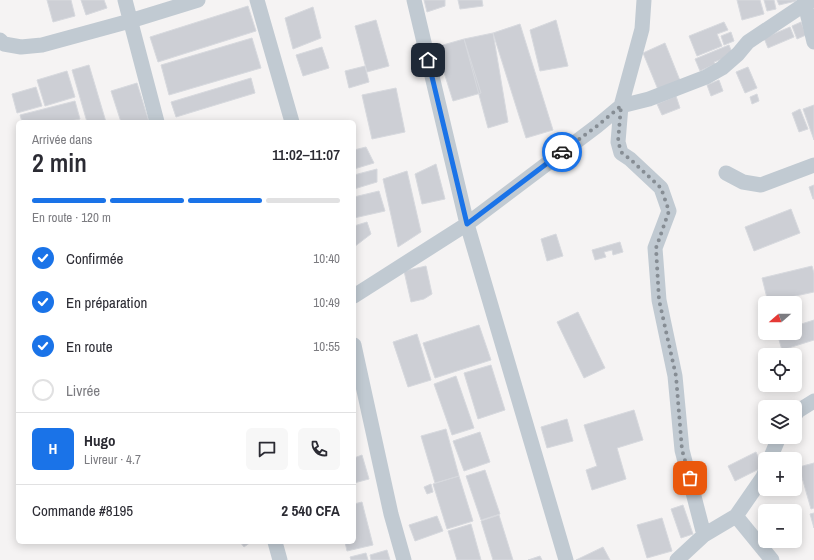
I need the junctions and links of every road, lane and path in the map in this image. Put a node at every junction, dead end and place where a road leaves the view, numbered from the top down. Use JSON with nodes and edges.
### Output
{"nodes":[{"id":1,"x":125,"y":0,"type":"edge"},
{"id":2,"x":198,"y":0,"type":"edge"},
{"id":3,"x":257,"y":0,"type":"edge"},
{"id":4,"x":414,"y":0,"type":"edge"},
{"id":5,"x":644,"y":0,"type":"edge"},
{"id":6,"x":807,"y":1,"type":"edge"},
{"id":7,"x":130,"y":21,"type":"junction"},
{"id":8,"x":0,"y":40,"type":"edge"},
{"id":9,"x":814,"y":42,"type":"edge"},
{"id":10,"x":621,"y":106,"type":"junction"},
{"id":11,"x":156,"y":120,"type":"edge"},
{"id":12,"x":291,"y":120,"type":"edge"},
{"id":13,"x":814,"y":165,"type":"edge"},
{"id":14,"x":726,"y":174,"type":"dead end"},
{"id":15,"x":467,"y":224,"type":"junction"},
{"id":16,"x":356,"y":295,"type":"edge"},
{"id":17,"x":356,"y":354,"type":"edge"},
{"id":18,"x":814,"y":401,"type":"edge"},
{"id":19,"x":802,"y":408,"type":"edge"},
{"id":20,"x":758,"y":484,"type":"edge"},
{"id":21,"x":736,"y":516,"type":"junction"},
{"id":22,"x":704,"y":535,"type":"junction"},
{"id":23,"x":276,"y":544,"type":"edge"},
{"id":24,"x":280,"y":560,"type":"edge"},
{"id":25,"x":404,"y":560,"type":"edge"},
{"id":26,"x":566,"y":560,"type":"edge"},
{"id":27,"x":677,"y":560,"type":"edge"},
{"id":28,"x":772,"y":560,"type":"edge"}],
"edges":[{"from":1,"to":7,"type":"street"},
{"from":2,"to":7,"type":"street"},
{"from":3,"to":12,"type":"street"},
{"from":4,"to":15,"type":"street"},
{"from":5,"to":10,"type":"street"},
{"from":6,"to":9,"type":"street"},
{"from":6,"to":10,"type":"street"},
{"from":7,"to":8,"type":"street"},
{"from":7,"to":11,"type":"street"},
{"from":10,"to":15,"type":"street"},
{"from":10,"to":22,"type":"street"},
{"from":13,"to":14,"type":"street"},
{"from":15,"to":16,"type":"street"},
{"from":15,"to":26,"type":"street"},
{"from":17,"to":25,"type":"street"},
{"from":18,"to":19,"type":"street"},
{"from":20,"to":21,"type":"street"},
{"from":21,"to":22,"type":"street"},
{"from":21,"to":28,"type":"street"},
{"from":22,"to":27,"type":"street"},
{"from":23,"to":24,"type":"street"}]}
